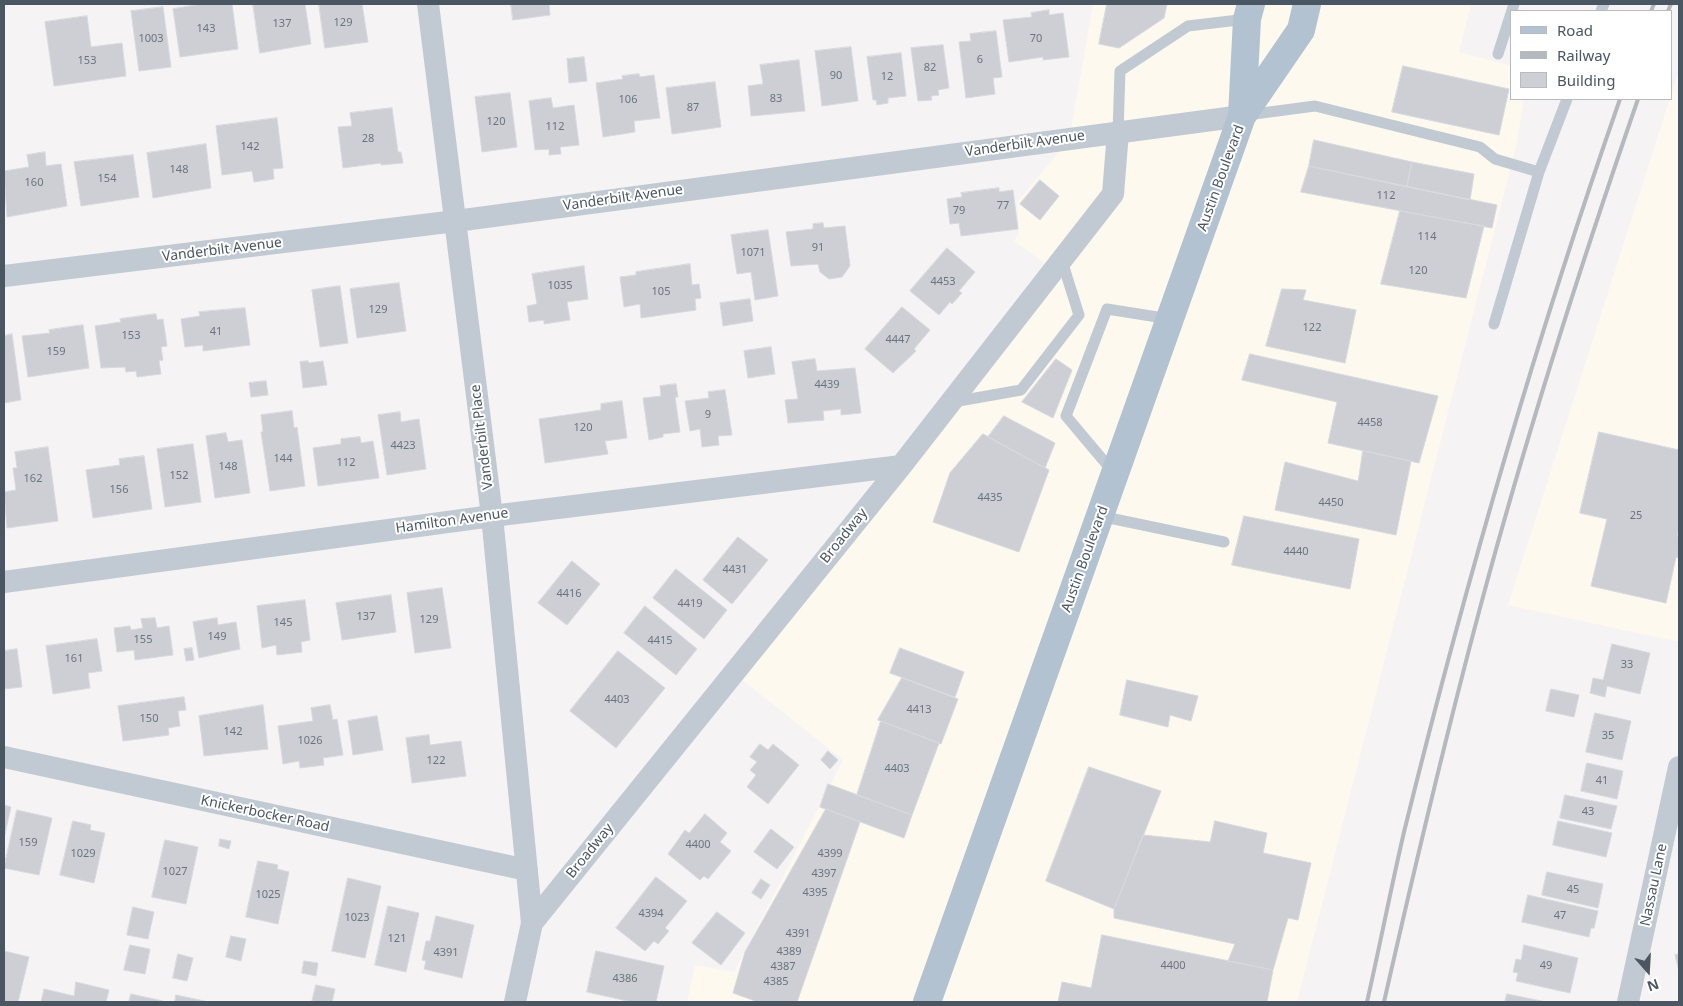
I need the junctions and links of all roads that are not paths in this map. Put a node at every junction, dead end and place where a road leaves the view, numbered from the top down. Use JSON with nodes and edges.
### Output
{"nodes":[{"id":1,"x":428,"y":4,"type":"edge"},
{"id":2,"x":1307,"y":4,"type":"edge"},
{"id":3,"x":1249,"y":11,"type":"edge"},
{"id":4,"x":1510,"y":16,"type":"edge"},
{"id":5,"x":1498,"y":54,"type":"dead end"},
{"id":6,"x":1567,"y":100,"type":"edge"},
{"id":7,"x":1242,"y":116,"type":"junction"},
{"id":8,"x":1118,"y":132,"type":"junction"},
{"id":9,"x":1539,"y":172,"type":"junction"},
{"id":10,"x":456,"y":221,"type":"junction"},
{"id":11,"x":1062,"y":261,"type":"junction"},
{"id":12,"x":4,"y":276,"type":"edge"},
{"id":13,"x":1170,"y":319,"type":"junction"},
{"id":14,"x":1494,"y":324,"type":"dead end"},
{"id":15,"x":951,"y":402,"type":"junction"},
{"id":16,"x":901,"y":466,"type":"junction"},
{"id":17,"x":1115,"y":474,"type":"junction"},
{"id":18,"x":492,"y":516,"type":"junction"},
{"id":19,"x":1100,"y":516,"type":"junction"},
{"id":20,"x":1224,"y":542,"type":"dead end"},
{"id":21,"x":4,"y":582,"type":"edge"},
{"id":22,"x":4,"y":757,"type":"edge"},
{"id":23,"x":1679,"y":767,"type":"edge"},
{"id":24,"x":527,"y":870,"type":"junction"},
{"id":25,"x":532,"y":924,"type":"junction"},
{"id":26,"x":515,"y":1002,"type":"edge"},
{"id":27,"x":927,"y":1002,"type":"edge"},
{"id":28,"x":1628,"y":1002,"type":"edge"}],
"edges":[{"from":1,"to":10,"type":"street","name":"Vanderbilt Place"},
{"from":2,"to":7,"type":"main road","name":"Austin Boulevard"},
{"from":3,"to":7,"type":"main road","name":"Austin Boulevard"},
{"from":3,"to":8,"type":"lane"},
{"from":4,"to":5,"type":"lane"},
{"from":6,"to":9,"type":"lane"},
{"from":7,"to":8,"type":"street","name":"Vanderbilt Avenue"},
{"from":7,"to":9,"type":"lane"},
{"from":7,"to":13,"type":"main road","name":"Austin Boulevard"},
{"from":8,"to":10,"type":"street","name":"Vanderbilt Avenue"},
{"from":8,"to":11,"type":"street","name":"Broadway"},
{"from":9,"to":14,"type":"lane"},
{"from":10,"to":12,"type":"street","name":"Vanderbilt Avenue"},
{"from":10,"to":18,"type":"street","name":"Vanderbilt Place"},
{"from":11,"to":15,"type":"street","name":"Broadway"},
{"from":11,"to":15,"type":"lane"},
{"from":13,"to":17,"type":"main road","name":"Austin Boulevard"},
{"from":13,"to":17,"type":"lane"},
{"from":15,"to":16,"type":"street","name":"Broadway"},
{"from":16,"to":18,"type":"street","name":"Hamilton Avenue"},
{"from":16,"to":25,"type":"street","name":"Broadway"},
{"from":17,"to":19,"type":"main road","name":"Austin Boulevard"},
{"from":18,"to":21,"type":"street","name":"Hamilton Avenue"},
{"from":18,"to":24,"type":"street","name":"Vanderbilt Place"},
{"from":19,"to":20,"type":"lane"},
{"from":19,"to":27,"type":"main road","name":"Austin Boulevard"},
{"from":22,"to":24,"type":"street","name":"Knickerbocker Road"},
{"from":23,"to":28,"type":"street","name":"Nassau Lane"},
{"from":24,"to":25,"type":"street","name":"Broadway"},
{"from":25,"to":26,"type":"street","name":"Broadway"}]}
